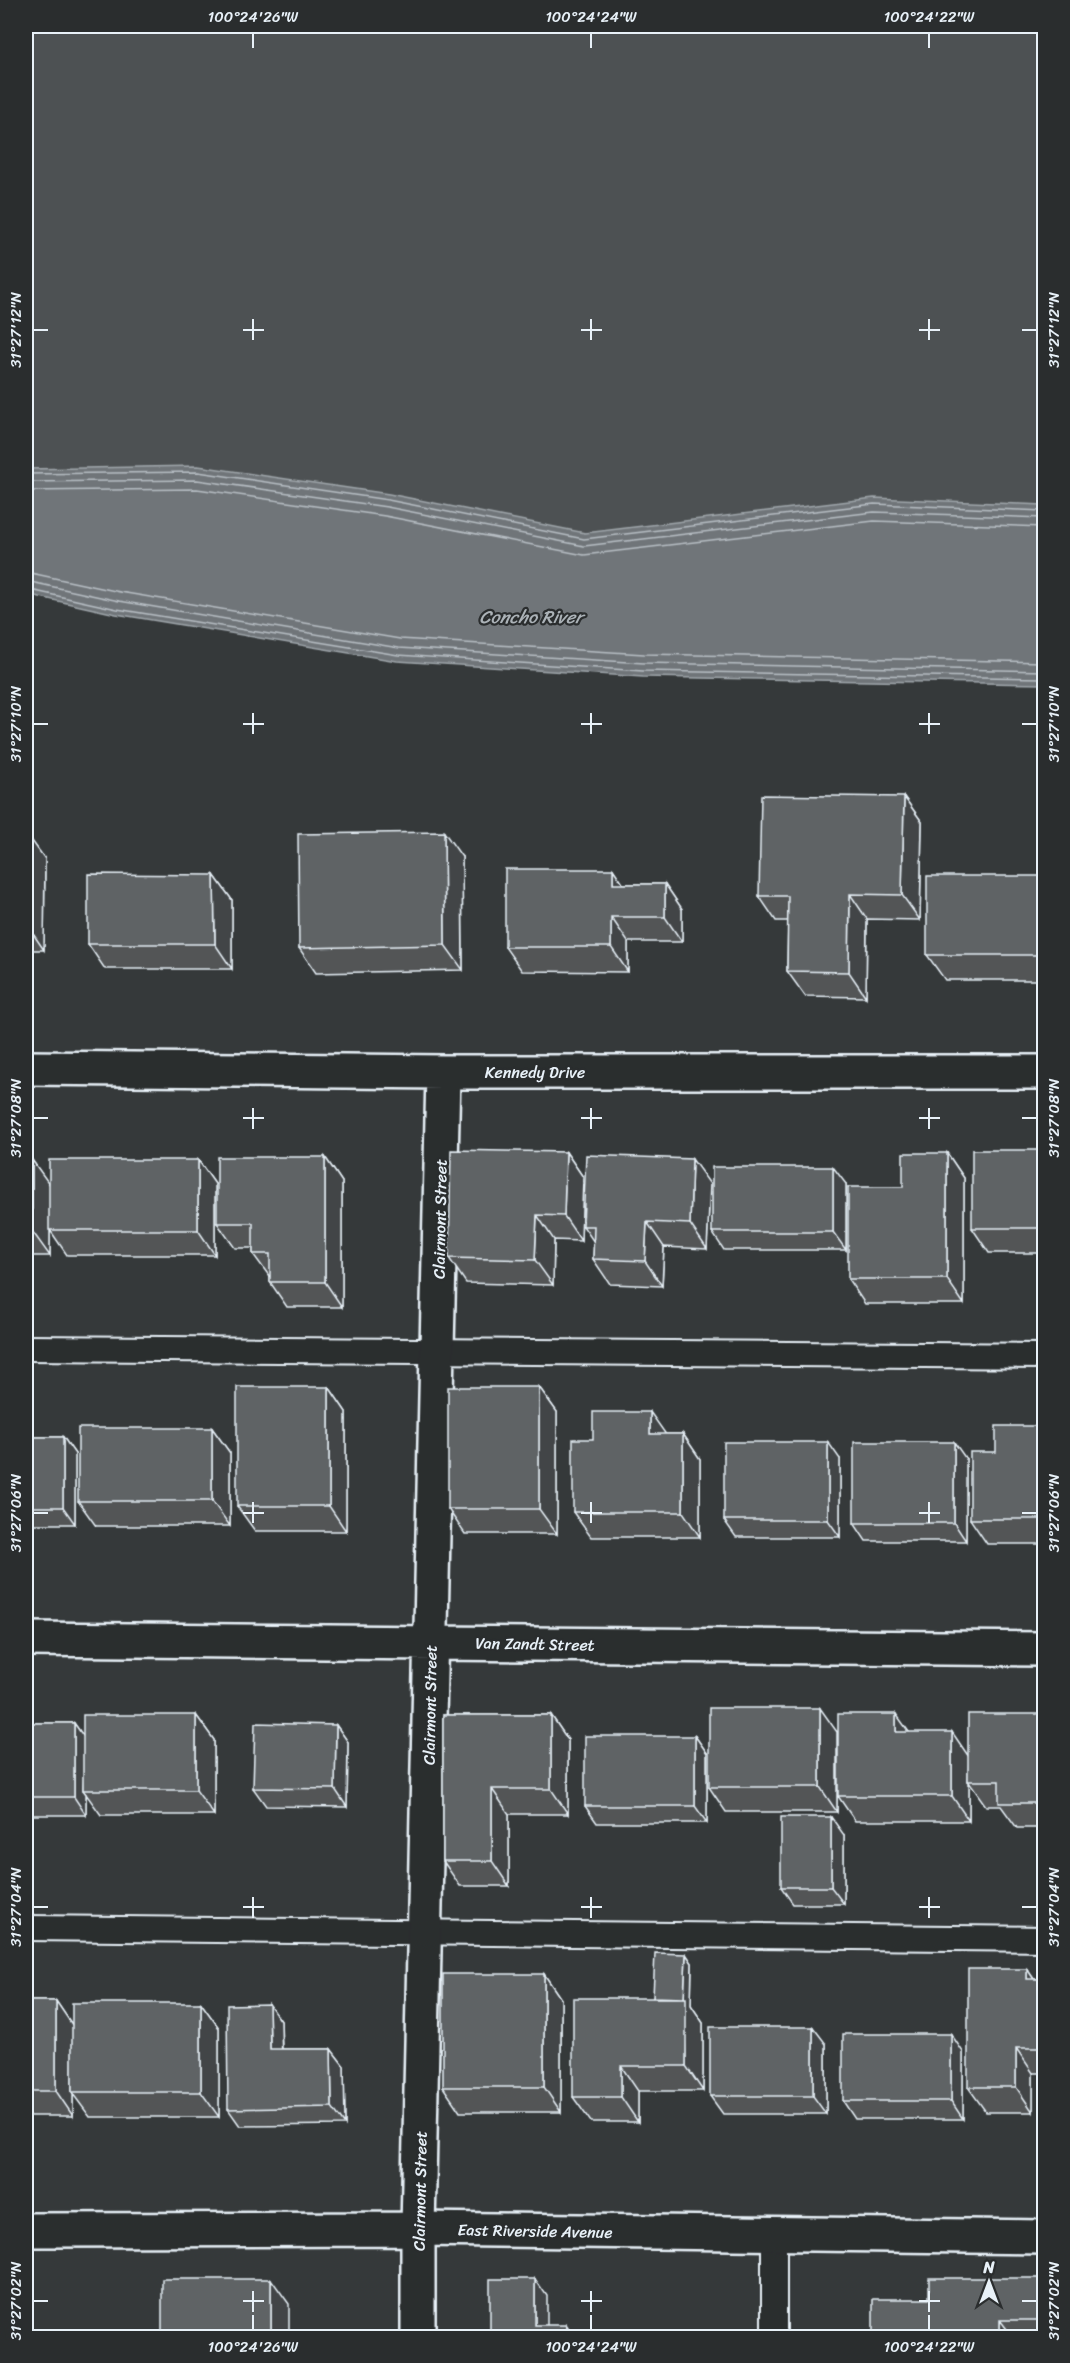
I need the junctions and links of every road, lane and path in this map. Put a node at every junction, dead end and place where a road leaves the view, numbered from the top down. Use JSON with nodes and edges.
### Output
{"nodes":[{"id":1,"x":26,"y":1068,"type":"edge"},
{"id":2,"x":443,"y":1072,"type":"junction"},
{"id":3,"x":1044,"y":1072,"type":"edge"},
{"id":4,"x":26,"y":1348,"type":"edge"},
{"id":5,"x":437,"y":1351,"type":"junction"},
{"id":6,"x":1044,"y":1356,"type":"edge"},
{"id":7,"x":26,"y":1639,"type":"edge"},
{"id":8,"x":432,"y":1643,"type":"junction"},
{"id":9,"x":1044,"y":1649,"type":"edge"},
{"id":10,"x":26,"y":1928,"type":"edge"},
{"id":11,"x":425,"y":1932,"type":"junction"},
{"id":12,"x":1044,"y":1940,"type":"edge"},
{"id":13,"x":418,"y":2229,"type":"junction"},
{"id":14,"x":26,"y":2230,"type":"edge"},
{"id":15,"x":774,"y":2234,"type":"junction"},
{"id":16,"x":1044,"y":2237,"type":"edge"},
{"id":17,"x":418,"y":2337,"type":"edge"},
{"id":18,"x":774,"y":2337,"type":"edge"}],
"edges":[{"from":1,"to":2,"type":"street","name":"Kennedy Drive"},
{"from":2,"to":3,"type":"street","name":"Kennedy Drive"},
{"from":2,"to":5,"type":"street","name":"Clairmont Street"},
{"from":4,"to":5,"type":"lane"},
{"from":5,"to":6,"type":"lane"},
{"from":5,"to":8,"type":"street","name":"Clairmont Street"},
{"from":7,"to":8,"type":"street","name":"Van Zandt Street"},
{"from":8,"to":9,"type":"street","name":"Van Zandt Street"},
{"from":8,"to":11,"type":"street","name":"Clairmont Street"},
{"from":10,"to":11,"type":"lane"},
{"from":11,"to":12,"type":"lane"},
{"from":11,"to":13,"type":"street","name":"Clairmont Street"},
{"from":13,"to":14,"type":"street","name":"East Riverside Avenue"},
{"from":13,"to":15,"type":"street","name":"East Riverside Avenue"},
{"from":13,"to":17,"type":"street","name":"Clairmont Street"},
{"from":15,"to":16,"type":"street","name":"East Riverside Avenue"},
{"from":15,"to":18,"type":"lane"}]}
